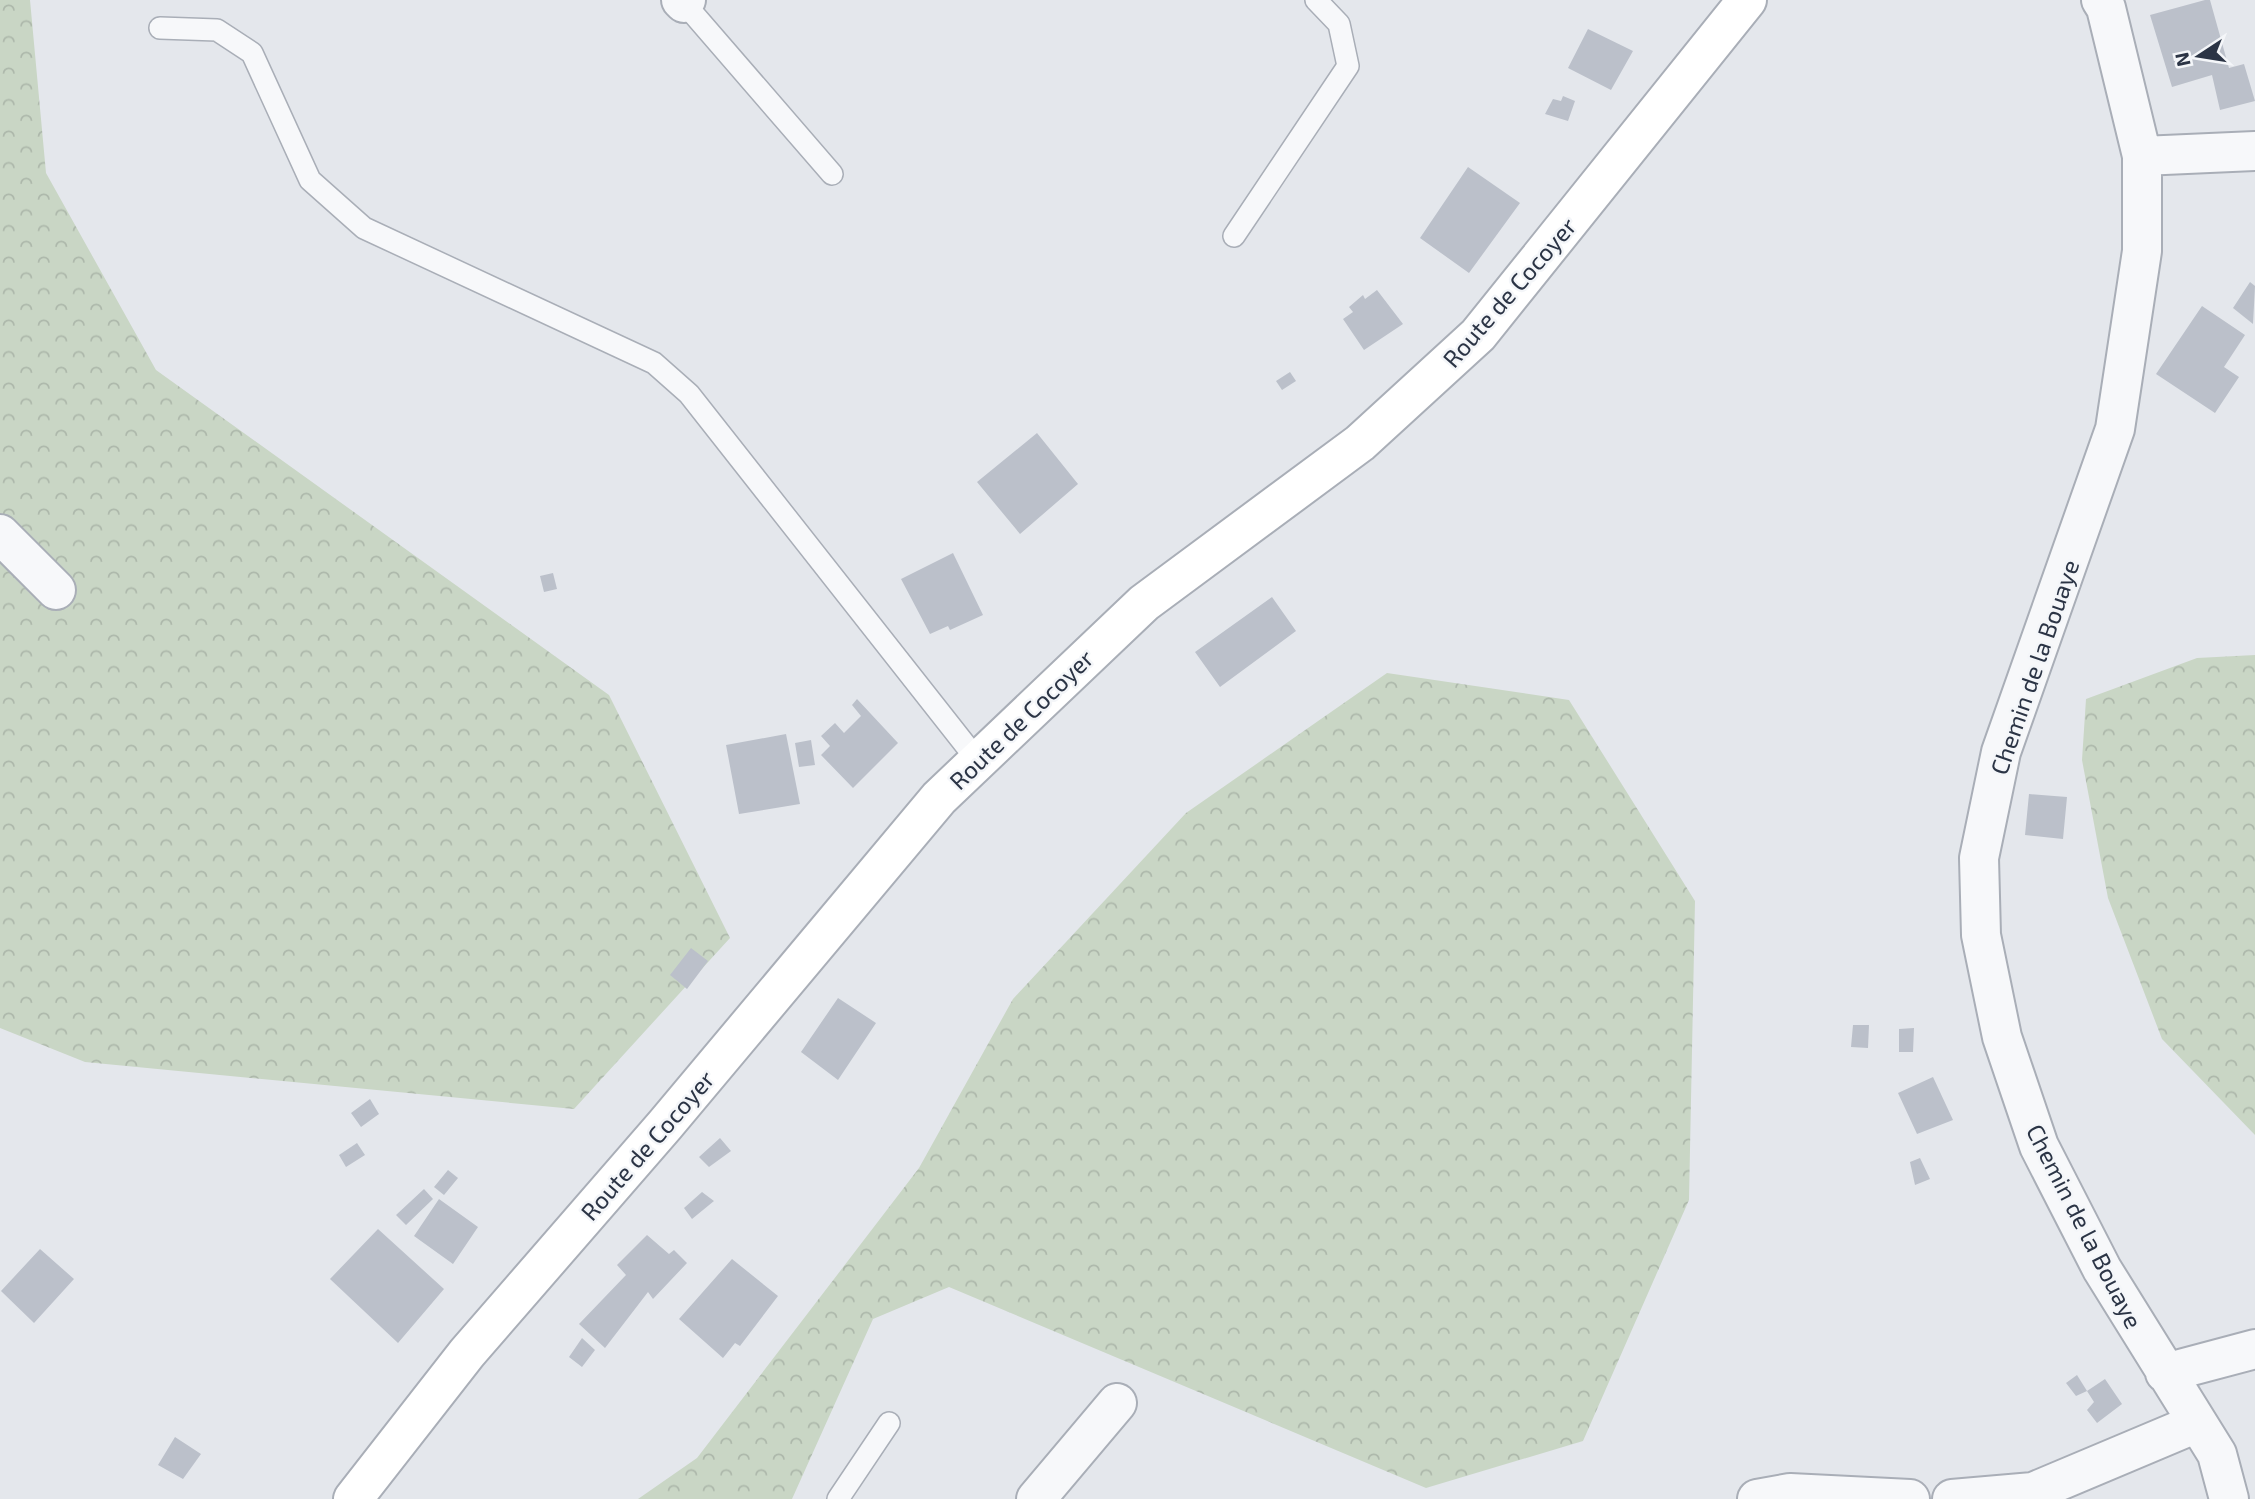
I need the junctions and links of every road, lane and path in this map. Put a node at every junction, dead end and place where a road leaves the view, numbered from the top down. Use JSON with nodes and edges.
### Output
{"nodes":[{"id":1,"x":1316,"y":0,"type":"edge"},
{"id":2,"x":1747,"y":0,"type":"edge"},
{"id":3,"x":2101,"y":0,"type":"edge"},
{"id":4,"x":684,"y":1,"type":"edge"},
{"id":5,"x":160,"y":28,"type":"dead end"},
{"id":6,"x":2255,"y":151,"type":"edge"},
{"id":7,"x":2142,"y":156,"type":"junction"},
{"id":8,"x":832,"y":174,"type":"dead end"},
{"id":9,"x":1234,"y":236,"type":"dead end"},
{"id":10,"x":0,"y":534,"type":"edge"},
{"id":11,"x":56,"y":590,"type":"dead end"},
{"id":12,"x":978,"y":761,"type":"junction"},
{"id":13,"x":2255,"y":1349,"type":"edge"},
{"id":14,"x":2165,"y":1373,"type":"junction"},
{"id":15,"x":1117,"y":1402,"type":"dead end"},
{"id":16,"x":889,"y":1423,"type":"dead end"},
{"id":17,"x":2197,"y":1423,"type":"junction"},
{"id":18,"x":353,"y":1499,"type":"edge"},
{"id":19,"x":838,"y":1499,"type":"edge"},
{"id":20,"x":1036,"y":1499,"type":"edge"},
{"id":21,"x":1757,"y":1499,"type":"edge"},
{"id":22,"x":1910,"y":1499,"type":"edge"},
{"id":23,"x":1952,"y":1499,"type":"edge"},
{"id":24,"x":2229,"y":1499,"type":"edge"}],
"edges":[{"from":1,"to":9,"type":"lane"},
{"from":2,"to":12,"type":"main road","name":"Route de Cocoyer"},
{"from":3,"to":7,"type":"street","name":"Chemin de la Bouaye"},
{"from":4,"to":8,"type":"lane"},
{"from":5,"to":12,"type":"lane"},
{"from":6,"to":7,"type":"street"},
{"from":7,"to":14,"type":"street","name":"Chemin de la Bouaye"},
{"from":10,"to":11,"type":"street"},
{"from":12,"to":18,"type":"main road","name":"Route de Cocoyer"},
{"from":13,"to":14,"type":"street"},
{"from":14,"to":17,"type":"street","name":"Chemin de la Bouaye"},
{"from":15,"to":20,"type":"street"},
{"from":16,"to":19,"type":"lane"},
{"from":17,"to":23,"type":"street"},
{"from":17,"to":24,"type":"street","name":"Chemin de la Bouaye"},
{"from":21,"to":22,"type":"street"}]}
